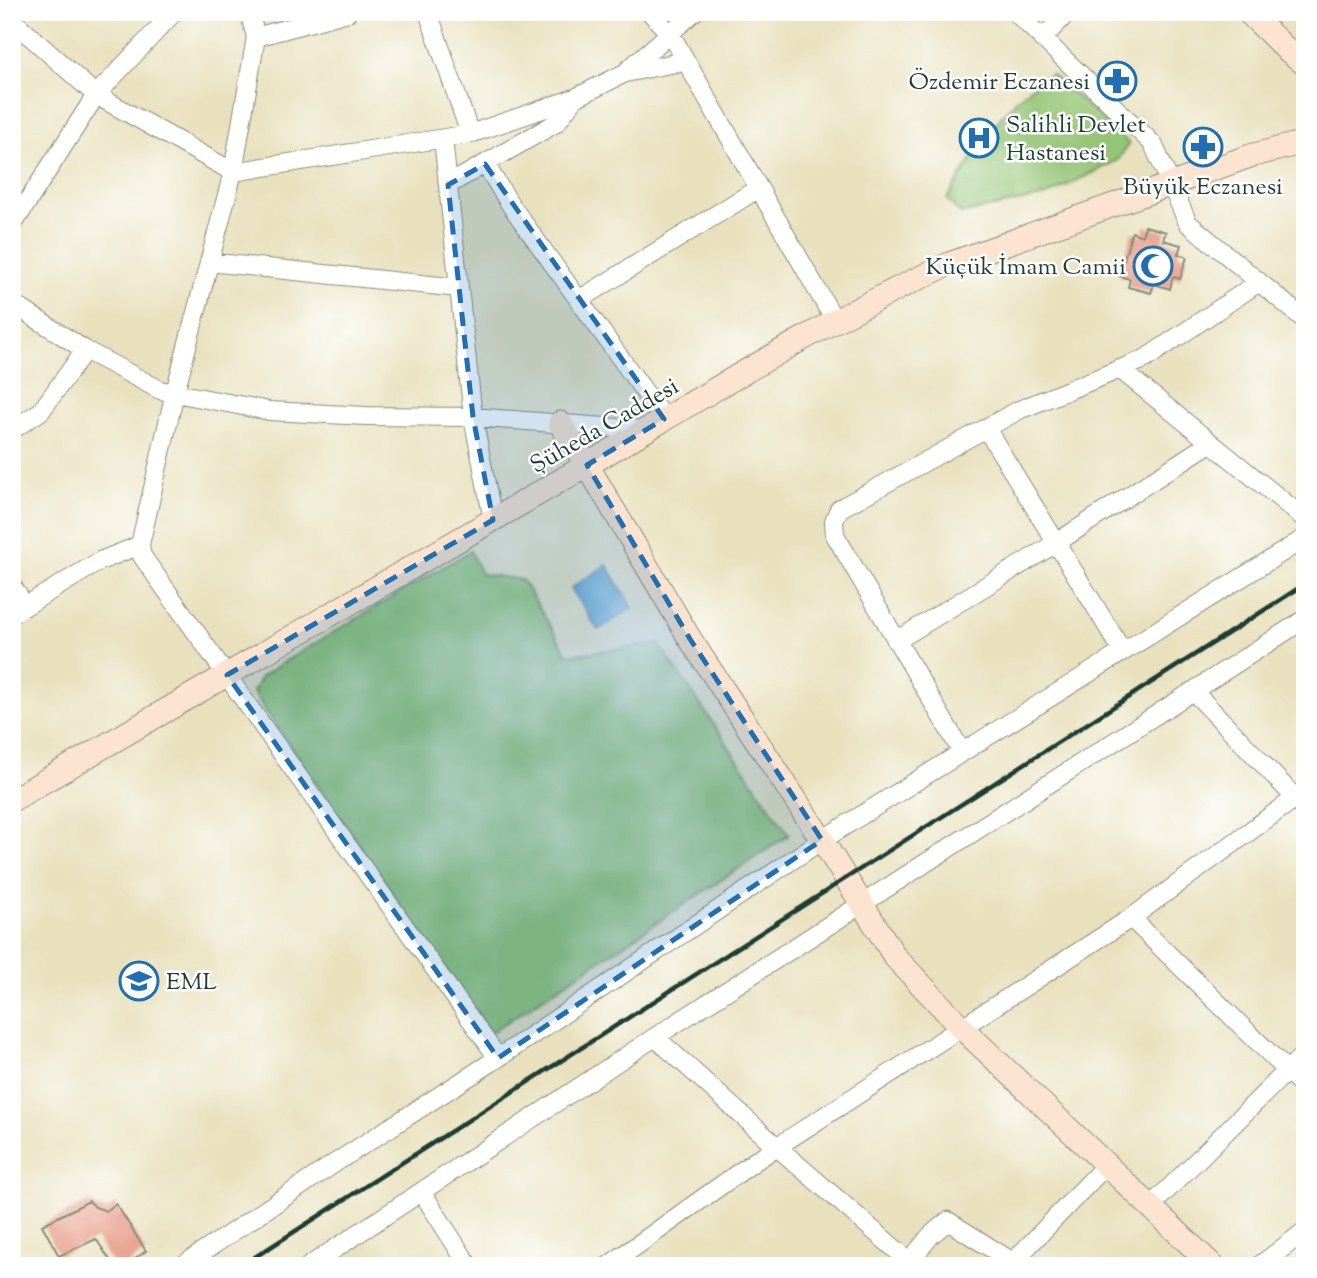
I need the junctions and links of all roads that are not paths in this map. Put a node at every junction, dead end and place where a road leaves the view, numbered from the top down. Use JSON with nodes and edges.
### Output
{"nodes":[{"id":1,"x":174,"y":12,"type":"edge"},
{"id":2,"x":249,"y":12,"type":"edge"},
{"id":3,"x":348,"y":12,"type":"edge"},
{"id":4,"x":428,"y":12,"type":"edge"},
{"id":5,"x":650,"y":12,"type":"edge"},
{"id":6,"x":694,"y":12,"type":"edge"},
{"id":7,"x":1015,"y":12,"type":"edge"},
{"id":8,"x":1068,"y":12,"type":"edge"},
{"id":9,"x":1248,"y":12,"type":"edge"},
{"id":10,"x":12,"y":20,"type":"edge"},
{"id":11,"x":671,"y":35,"type":"junction"},
{"id":12,"x":256,"y":37,"type":"junction"},
{"id":13,"x":1042,"y":38,"type":"junction"},
{"id":14,"x":1286,"y":49,"type":"junction"},
{"id":15,"x":685,"y":61,"type":"junction"},
{"id":16,"x":1305,"y":64,"type":"edge"},
{"id":17,"x":625,"y":73,"type":"junction"},
{"id":18,"x":1305,"y":76,"type":"edge"},
{"id":19,"x":96,"y":95,"type":"junction"},
{"id":20,"x":575,"y":98,"type":"junction"},
{"id":21,"x":1305,"y":124,"type":"edge"},
{"id":22,"x":470,"y":134,"type":"junction"},
{"id":23,"x":443,"y":139,"type":"junction"},
{"id":24,"x":1305,"y":142,"type":"edge"},
{"id":25,"x":1250,"y":156,"type":"junction"},
{"id":26,"x":485,"y":164,"type":"junction"},
{"id":27,"x":233,"y":172,"type":"junction"},
{"id":28,"x":1171,"y":184,"type":"junction"},
{"id":29,"x":448,"y":185,"type":"junction"},
{"id":30,"x":759,"y":188,"type":"junction"},
{"id":31,"x":12,"y":226,"type":"edge"},
{"id":32,"x":209,"y":262,"type":"junction"},
{"id":33,"x":1259,"y":282,"type":"junction"},
{"id":34,"x":459,"y":288,"type":"junction"},
{"id":35,"x":579,"y":300,"type":"junction"},
{"id":36,"x":12,"y":303,"type":"edge"},
{"id":37,"x":1305,"y":320,"type":"edge"},
{"id":38,"x":835,"y":321,"type":"junction"},
{"id":39,"x":85,"y":350,"type":"junction"},
{"id":40,"x":1121,"y":370,"type":"junction"},
{"id":41,"x":175,"y":392,"type":"junction"},
{"id":42,"x":473,"y":417,"type":"junction"},
{"id":43,"x":560,"y":423,"type":"junction"},
{"id":44,"x":654,"y":424,"type":"junction"},
{"id":45,"x":986,"y":428,"type":"junction"},
{"id":46,"x":12,"y":430,"type":"edge"},
{"id":47,"x":1210,"y":443,"type":"junction"},
{"id":48,"x":587,"y":465,"type":"junction"},
{"id":49,"x":1305,"y":519,"type":"edge"},
{"id":50,"x":493,"y":520,"type":"junction"},
{"id":51,"x":1305,"y":538,"type":"edge"},
{"id":52,"x":1056,"y":543,"type":"junction"},
{"id":53,"x":140,"y":545,"type":"junction"},
{"id":54,"x":12,"y":586,"type":"edge"},
{"id":55,"x":19,"y":610,"type":"edge"},
{"id":56,"x":1305,"y":619,"type":"edge"},
{"id":57,"x":896,"y":641,"type":"junction"},
{"id":58,"x":1123,"y":652,"type":"junction"},
{"id":59,"x":227,"y":675,"type":"junction"},
{"id":60,"x":1194,"y":692,"type":"junction"},
{"id":61,"x":962,"y":752,"type":"junction"},
{"id":62,"x":1301,"y":799,"type":"edge"},
{"id":63,"x":12,"y":800,"type":"edge"},
{"id":64,"x":822,"y":840,"type":"junction"},
{"id":65,"x":861,"y":904,"type":"junction"},
{"id":66,"x":1131,"y":918,"type":"junction"},
{"id":67,"x":962,"y":1028,"type":"junction"},
{"id":68,"x":655,"y":1037,"type":"junction"},
{"id":69,"x":1305,"y":1053,"type":"edge"},
{"id":70,"x":498,"y":1058,"type":"junction"},
{"id":71,"x":1288,"y":1070,"type":"junction"},
{"id":72,"x":1305,"y":1088,"type":"edge"},
{"id":73,"x":777,"y":1147,"type":"junction"},
{"id":74,"x":1106,"y":1166,"type":"junction"},
{"id":75,"x":422,"y":1192,"type":"junction"},
{"id":76,"x":1150,"y":1207,"type":"junction"},
{"id":77,"x":1305,"y":1231,"type":"edge"},
{"id":78,"x":907,"y":1263,"type":"edge"},
{"id":79,"x":1016,"y":1264,"type":"edge"},
{"id":80,"x":611,"y":1265,"type":"edge"},
{"id":81,"x":182,"y":1266,"type":"edge"},
{"id":82,"x":309,"y":1266,"type":"edge"},
{"id":83,"x":469,"y":1266,"type":"edge"},
{"id":84,"x":1213,"y":1266,"type":"edge"},
{"id":85,"x":1259,"y":1266,"type":"edge"}],
"edges":[{"from":1,"to":19,"type":"street"},
{"from":2,"to":12,"type":"street"},
{"from":3,"to":12,"type":"street"},
{"from":4,"to":22,"type":"street"},
{"from":5,"to":11,"type":"street"},
{"from":6,"to":11,"type":"street"},
{"from":7,"to":13,"type":"street"},
{"from":8,"to":13,"type":"street"},
{"from":9,"to":14,"type":"main road"},
{"from":10,"to":19,"type":"street"},
{"from":11,"to":15,"type":"street"},
{"from":11,"to":17,"type":"street"},
{"from":12,"to":27,"type":"street"},
{"from":13,"to":28,"type":"street"},
{"from":14,"to":16,"type":"main road"},
{"from":14,"to":18,"type":"main road"},
{"from":15,"to":17,"type":"street"},
{"from":15,"to":30,"type":"street"},
{"from":17,"to":20,"type":"street"},
{"from":19,"to":27,"type":"street"},
{"from":19,"to":31,"type":"street"},
{"from":20,"to":22,"type":"street"},
{"from":20,"to":26,"type":"street"},
{"from":21,"to":25,"type":"main road"},
{"from":22,"to":23,"type":"street"},
{"from":23,"to":27,"type":"street"},
{"from":23,"to":29,"type":"street"},
{"from":24,"to":25,"type":"main road"},
{"from":25,"to":28,"type":"main road","name":"Şüheda Caddesi"},
{"from":26,"to":29,"type":"street"},
{"from":26,"to":35,"type":"street"},
{"from":27,"to":32,"type":"street"},
{"from":28,"to":33,"type":"street"},
{"from":28,"to":38,"type":"main road","name":"Şüheda Caddesi"},
{"from":29,"to":34,"type":"street"},
{"from":30,"to":35,"type":"street"},
{"from":30,"to":38,"type":"street"},
{"from":32,"to":34,"type":"street"},
{"from":32,"to":41,"type":"street"},
{"from":33,"to":37,"type":"street"},
{"from":33,"to":40,"type":"street"},
{"from":34,"to":42,"type":"street"},
{"from":35,"to":44,"type":"street"},
{"from":36,"to":39,"type":"street"},
{"from":38,"to":44,"type":"main road","name":"Şüheda Caddesi"},
{"from":39,"to":41,"type":"street"},
{"from":39,"to":46,"type":"street"},
{"from":40,"to":45,"type":"street"},
{"from":40,"to":47,"type":"street"},
{"from":41,"to":42,"type":"street"},
{"from":41,"to":53,"type":"street"},
{"from":42,"to":43,"type":"street"},
{"from":42,"to":50,"type":"street"},
{"from":43,"to":44,"type":"street"},
{"from":43,"to":48,"type":"main road"},
{"from":44,"to":48,"type":"main road","name":"Şüheda Caddesi"},
{"from":45,"to":52,"type":"street"},
{"from":45,"to":57,"type":"street"},
{"from":47,"to":49,"type":"street"},
{"from":47,"to":52,"type":"street"},
{"from":48,"to":50,"type":"main road","name":"Şüheda Caddesi"},
{"from":48,"to":64,"type":"main road"},
{"from":50,"to":59,"type":"main road","name":"Şüheda Caddesi"},
{"from":51,"to":58,"type":"street"},
{"from":52,"to":57,"type":"street"},
{"from":52,"to":58,"type":"street"},
{"from":53,"to":55,"type":"street"},
{"from":53,"to":59,"type":"street"},
{"from":54,"to":55,"type":"street"},
{"from":56,"to":60,"type":"street"},
{"from":57,"to":61,"type":"street"},
{"from":58,"to":61,"type":"street"},
{"from":59,"to":63,"type":"main road","name":"Şüheda Caddesi"},
{"from":59,"to":70,"type":"street"},
{"from":60,"to":62,"type":"street"},
{"from":60,"to":65,"type":"street"},
{"from":61,"to":64,"type":"street"},
{"from":62,"to":66,"type":"street"},
{"from":64,"to":65,"type":"main road"},
{"from":64,"to":70,"type":"street"},
{"from":65,"to":67,"type":"main road"},
{"from":65,"to":68,"type":"street"},
{"from":66,"to":67,"type":"street"},
{"from":66,"to":71,"type":"street"},
{"from":67,"to":73,"type":"street"},
{"from":67,"to":74,"type":"main road"},
{"from":68,"to":73,"type":"street"},
{"from":68,"to":75,"type":"street"},
{"from":69,"to":71,"type":"street"},
{"from":70,"to":81,"type":"street"},
{"from":71,"to":72,"type":"street"},
{"from":71,"to":76,"type":"street"},
{"from":73,"to":78,"type":"street"},
{"from":73,"to":80,"type":"street"},
{"from":74,"to":76,"type":"main road"},
{"from":74,"to":79,"type":"street"},
{"from":75,"to":82,"type":"street"},
{"from":75,"to":83,"type":"street"},
{"from":76,"to":84,"type":"main road"},
{"from":77,"to":85,"type":"street"},
{"from":78,"to":79,"type":"street"}]}
